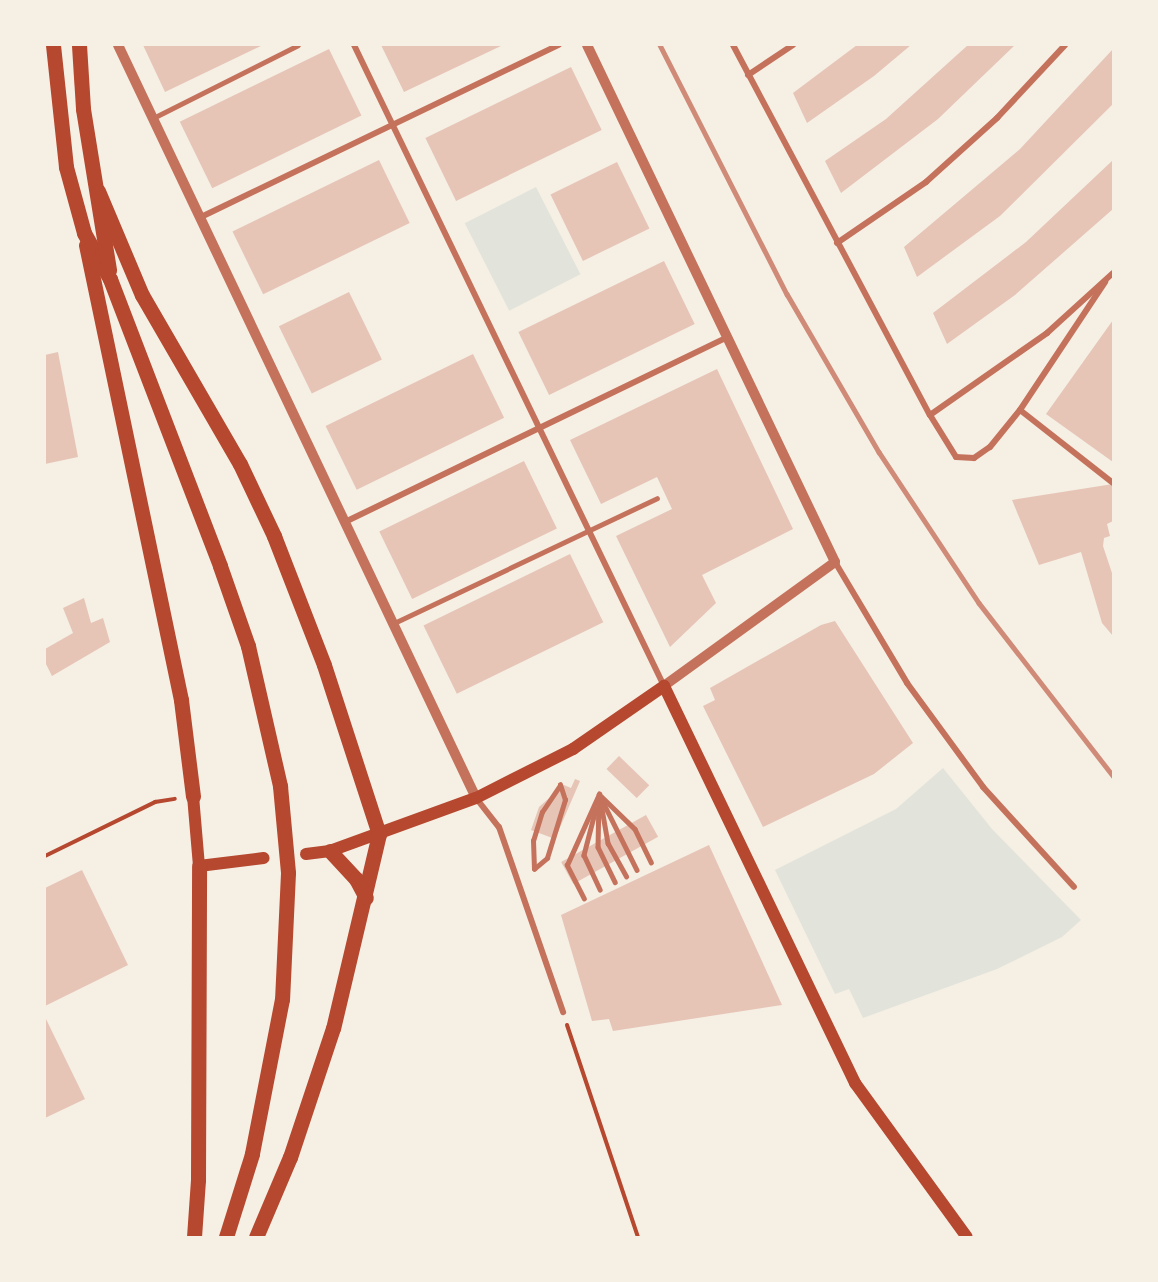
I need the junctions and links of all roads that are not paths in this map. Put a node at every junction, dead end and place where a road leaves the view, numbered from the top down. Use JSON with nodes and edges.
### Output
{"nodes":[{"id":1,"x":53,"y":45,"type":"edge"},
{"id":2,"x":79,"y":45,"type":"edge"},
{"id":3,"x":118,"y":45,"type":"edge"},
{"id":4,"x":298,"y":45,"type":"edge"},
{"id":5,"x":354,"y":45,"type":"edge"},
{"id":6,"x":559,"y":45,"type":"edge"},
{"id":7,"x":587,"y":45,"type":"edge"},
{"id":8,"x":732,"y":45,"type":"edge"},
{"id":9,"x":793,"y":45,"type":"edge"},
{"id":10,"x":1065,"y":45,"type":"edge"},
{"id":11,"x":748,"y":75,"type":"junction"},
{"id":12,"x":153,"y":118,"type":"junction"},
{"id":13,"x":393,"y":126,"type":"junction"},
{"id":14,"x":98,"y":191,"type":"junction"},
{"id":15,"x":201,"y":217,"type":"junction"},
{"id":16,"x":84,"y":233,"type":"junction"},
{"id":17,"x":837,"y":243,"type":"junction"},
{"id":18,"x":1113,"y":273,"type":"edge"},
{"id":19,"x":110,"y":279,"type":"junction"},
{"id":20,"x":1105,"y":282,"type":"junction"},
{"id":21,"x":727,"y":337,"type":"junction"},
{"id":22,"x":1020,"y":410,"type":"junction"},
{"id":23,"x":930,"y":415,"type":"junction"},
{"id":24,"x":539,"y":427,"type":"junction"},
{"id":25,"x":1113,"y":483,"type":"edge"},
{"id":26,"x":657,"y":498,"type":"dead end"},
{"id":27,"x":347,"y":521,"type":"junction"},
{"id":28,"x":590,"y":530,"type":"junction"},
{"id":29,"x":835,"y":562,"type":"junction"},
{"id":30,"x":394,"y":623,"type":"junction"},
{"id":31,"x":664,"y":686,"type":"junction"},
{"id":32,"x":560,"y":785,"type":"joint"},
{"id":33,"x":599,"y":795,"type":"junction"},
{"id":34,"x":193,"y":796,"type":"joint"},
{"id":35,"x":476,"y":798,"type":"junction"},
{"id":36,"x":379,"y":834,"type":"junction"},
{"id":37,"x":330,"y":851,"type":"junction"},
{"id":38,"x":306,"y":854,"type":"dead end"},
{"id":39,"x":264,"y":858,"type":"dead end"},
{"id":40,"x":651,"y":862,"type":"dead end"},
{"id":41,"x":199,"y":866,"type":"junction"},
{"id":42,"x":637,"y":870,"type":"dead end"},
{"id":43,"x":626,"y":876,"type":"dead end"},
{"id":44,"x":615,"y":882,"type":"dead end"},
{"id":45,"x":1074,"y":887,"type":"dead end"},
{"id":46,"x":600,"y":890,"type":"dead end"},
{"id":47,"x":366,"y":898,"type":"junction"},
{"id":48,"x":584,"y":899,"type":"dead end"},
{"id":49,"x":563,"y":1012,"type":"road end"},
{"id":50,"x":194,"y":1237,"type":"edge"},
{"id":51,"x":226,"y":1237,"type":"edge"},
{"id":52,"x":256,"y":1237,"type":"edge"},
{"id":53,"x":967,"y":1237,"type":"edge"}],
"edges":[{"from":1,"to":16,"type":"main road"},
{"from":2,"to":14,"type":"main road"},
{"from":3,"to":12,"type":"street"},
{"from":4,"to":12,"type":"street"},
{"from":5,"to":13,"type":"street"},
{"from":6,"to":13,"type":"street"},
{"from":7,"to":21,"type":"street"},
{"from":8,"to":11,"type":"street"},
{"from":9,"to":11,"type":"street"},
{"from":10,"to":17,"type":"street"},
{"from":11,"to":17,"type":"street"},
{"from":12,"to":15,"type":"street"},
{"from":13,"to":15,"type":"street"},
{"from":13,"to":24,"type":"street"},
{"from":14,"to":19,"type":"main road"},
{"from":14,"to":36,"type":"main road"},
{"from":15,"to":27,"type":"street"},
{"from":16,"to":19,"type":"main road"},
{"from":16,"to":34,"type":"main road"},
{"from":17,"to":23,"type":"street"},
{"from":18,"to":20,"type":"street"},
{"from":19,"to":51,"type":"main road"},
{"from":20,"to":22,"type":"street"},
{"from":20,"to":23,"type":"street"},
{"from":21,"to":24,"type":"street"},
{"from":21,"to":29,"type":"street"},
{"from":22,"to":23,"type":"street"},
{"from":22,"to":25,"type":"street"},
{"from":24,"to":27,"type":"street"},
{"from":24,"to":28,"type":"street"},
{"from":26,"to":28,"type":"street"},
{"from":27,"to":30,"type":"street"},
{"from":28,"to":30,"type":"street"},
{"from":28,"to":31,"type":"street"},
{"from":29,"to":31,"type":"street"},
{"from":29,"to":45,"type":"street"},
{"from":30,"to":35,"type":"street"},
{"from":31,"to":35,"type":"main road"},
{"from":31,"to":53,"type":"main road"},
{"from":32,"to":32,"type":"lane"},
{"from":33,"to":40,"type":"lane"},
{"from":33,"to":42,"type":"lane"},
{"from":33,"to":43,"type":"lane"},
{"from":33,"to":44,"type":"lane"},
{"from":33,"to":46,"type":"lane"},
{"from":33,"to":48,"type":"lane"},
{"from":34,"to":41,"type":"main road"},
{"from":35,"to":36,"type":"main road"},
{"from":35,"to":49,"type":"street"},
{"from":36,"to":37,"type":"main road"},
{"from":36,"to":47,"type":"main road"},
{"from":37,"to":38,"type":"main road"},
{"from":37,"to":47,"type":"main road"},
{"from":39,"to":41,"type":"main road"},
{"from":41,"to":50,"type":"main road"},
{"from":47,"to":52,"type":"main road"}]}
